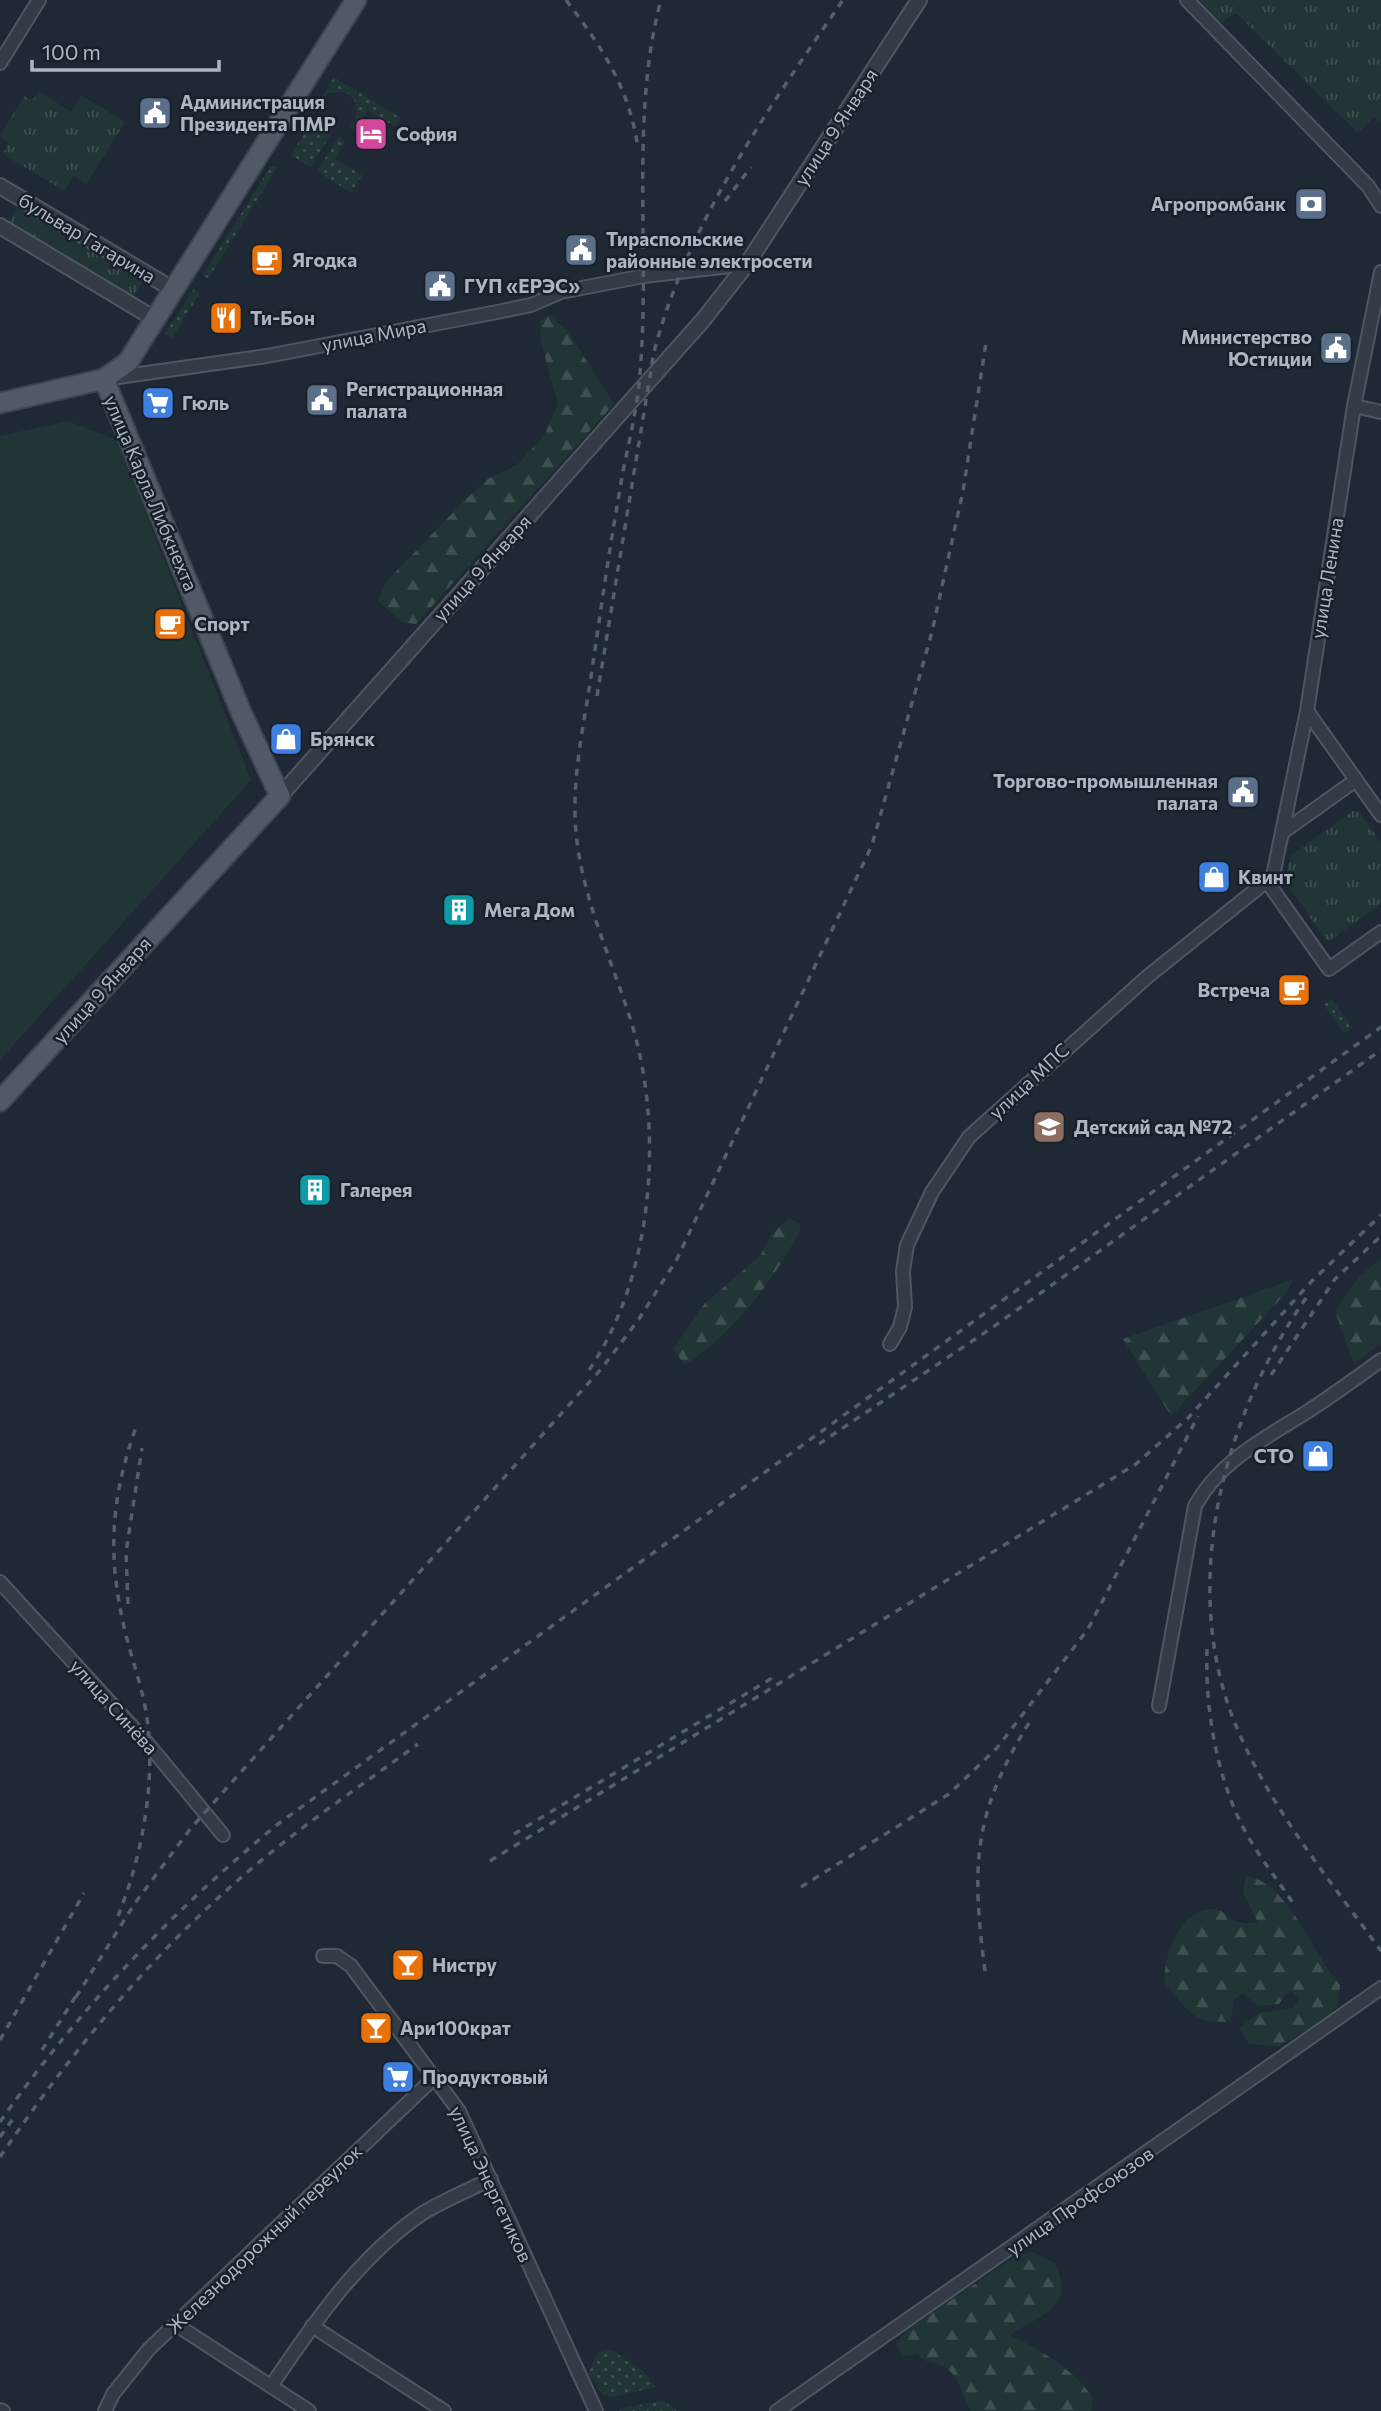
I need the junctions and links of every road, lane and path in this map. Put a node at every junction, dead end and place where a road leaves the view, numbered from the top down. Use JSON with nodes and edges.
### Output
{"nodes":[{"id":1,"x":39,"y":0,"type":"edge"},
{"id":2,"x":356,"y":0,"type":"edge"},
{"id":3,"x":919,"y":0,"type":"edge"},
{"id":4,"x":1187,"y":0,"type":"edge"},
{"id":5,"x":0,"y":63,"type":"edge"},
{"id":6,"x":0,"y":186,"type":"edge"},
{"id":7,"x":1379,"y":196,"type":"edge"},
{"id":8,"x":0,"y":226,"type":"edge"},
{"id":9,"x":747,"y":264,"type":"junction"},
{"id":10,"x":1381,"y":272,"type":"edge"},
{"id":11,"x":174,"y":290,"type":"junction"},
{"id":12,"x":155,"y":319,"type":"junction"},
{"id":13,"x":104,"y":379,"type":"junction"},
{"id":14,"x":0,"y":403,"type":"edge"},
{"id":15,"x":1354,"y":406,"type":"junction"},
{"id":16,"x":1381,"y":412,"type":"edge"},
{"id":17,"x":1307,"y":710,"type":"junction"},
{"id":18,"x":1356,"y":780,"type":"junction"},
{"id":19,"x":280,"y":796,"type":"junction"},
{"id":20,"x":1381,"y":815,"type":"edge"},
{"id":21,"x":1283,"y":832,"type":"junction"},
{"id":22,"x":1268,"y":883,"type":"junction"},
{"id":23,"x":1381,"y":932,"type":"edge"},
{"id":24,"x":0,"y":1101,"type":"edge"},
{"id":25,"x":890,"y":1344,"type":"dead end"},
{"id":26,"x":1381,"y":1360,"type":"edge"},
{"id":27,"x":0,"y":1582,"type":"edge"},
{"id":28,"x":1159,"y":1706,"type":"dead end"},
{"id":29,"x":223,"y":1835,"type":"dead end"},
{"id":30,"x":323,"y":1956,"type":"dead end"},
{"id":31,"x":1381,"y":1988,"type":"edge"},
{"id":32,"x":435,"y":2077,"type":"junction"},
{"id":33,"x":491,"y":2179,"type":"junction"},
{"id":34,"x":175,"y":2324,"type":"junction"},
{"id":35,"x":312,"y":2326,"type":"junction"},
{"id":36,"x":271,"y":2386,"type":"junction"},
{"id":37,"x":104,"y":2411,"type":"edge"},
{"id":38,"x":309,"y":2411,"type":"edge"},
{"id":39,"x":444,"y":2411,"type":"edge"},
{"id":40,"x":596,"y":2411,"type":"edge"},
{"id":41,"x":777,"y":2411,"type":"edge"}],
"edges":[{"from":1,"to":5,"type":"street"},
{"from":2,"to":11,"type":"main road","name":"улица Карла Либкнехта"},
{"from":3,"to":9,"type":"street","name":"улица 9 Января"},
{"from":4,"to":7,"type":"street"},
{"from":6,"to":11,"type":"street","name":"бульвар Гагарина"},
{"from":8,"to":12,"type":"street","name":"бульвар Гагарина"},
{"from":9,"to":13,"type":"street","name":"улица Мира"},
{"from":9,"to":19,"type":"street","name":"улица 9 Января"},
{"from":10,"to":15,"type":"street","name":"улица Ленина"},
{"from":11,"to":12,"type":"main road","name":"улица Карла Либкнехта"},
{"from":12,"to":13,"type":"main road","name":"улица Карла Либкнехта"},
{"from":13,"to":14,"type":"main road","name":"улица Мира"},
{"from":13,"to":19,"type":"main road","name":"улица Карла Либкнехта"},
{"from":15,"to":16,"type":"street"},
{"from":15,"to":17,"type":"street","name":"улица Ленина"},
{"from":17,"to":18,"type":"street"},
{"from":17,"to":21,"type":"street","name":"улица Ленина"},
{"from":18,"to":20,"type":"street"},
{"from":18,"to":21,"type":"street"},
{"from":19,"to":24,"type":"main road","name":"улица 9 Января"},
{"from":21,"to":22,"type":"street","name":"улица Ленина"},
{"from":22,"to":23,"type":"street"},
{"from":22,"to":25,"type":"street","name":"улица МПС"},
{"from":26,"to":28,"type":"street"},
{"from":27,"to":29,"type":"street","name":"улица Синёва"},
{"from":30,"to":32,"type":"street","name":"улица Энергетиков"},
{"from":31,"to":41,"type":"street","name":"улица Профсоюзов"},
{"from":32,"to":33,"type":"street","name":"улица Энергетиков"},
{"from":32,"to":34,"type":"street","name":"Железнодорожный переулок"},
{"from":33,"to":35,"type":"street"},
{"from":33,"to":40,"type":"street","name":"улица Энергетиков"},
{"from":34,"to":36,"type":"street"},
{"from":34,"to":37,"type":"street","name":"Железнодорожный переулок"},
{"from":35,"to":36,"type":"street"},
{"from":35,"to":39,"type":"street"},
{"from":36,"to":38,"type":"street"}]}
